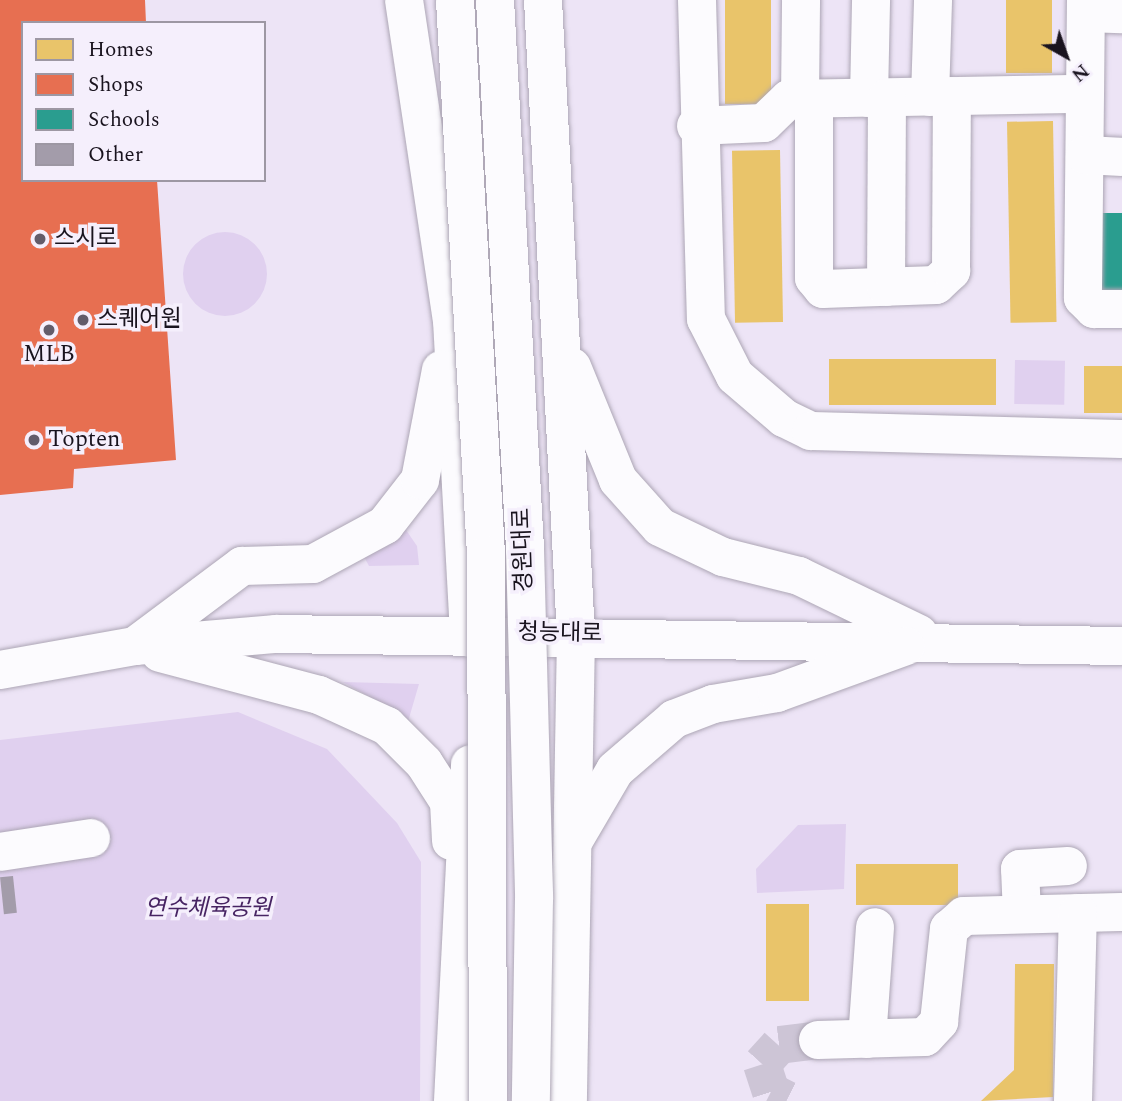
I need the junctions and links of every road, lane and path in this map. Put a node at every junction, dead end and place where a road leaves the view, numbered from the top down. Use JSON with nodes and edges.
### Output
{"nodes":[{"id":1,"x":404,"y":0,"type":"edge"},
{"id":2,"x":455,"y":0,"type":"edge"},
{"id":3,"x":495,"y":0,"type":"edge"},
{"id":4,"x":543,"y":0,"type":"edge"},
{"id":5,"x":697,"y":0,"type":"edge"},
{"id":6,"x":801,"y":0,"type":"edge"},
{"id":7,"x":871,"y":0,"type":"edge"},
{"id":8,"x":933,"y":0,"type":"edge"},
{"id":9,"x":1098,"y":9,"type":"edge"},
{"id":10,"x":1085,"y":94,"type":"junction"},
{"id":11,"x":941,"y":97,"type":"junction"},
{"id":12,"x":878,"y":98,"type":"junction"},
{"id":13,"x":807,"y":99,"type":"junction"},
{"id":14,"x":696,"y":126,"type":"junction"},
{"id":15,"x":1103,"y":156,"type":"edge"},
{"id":16,"x":886,"y":287,"type":"junction"},
{"id":17,"x":1122,"y":309,"type":"edge"},
{"id":18,"x":452,"y":320,"type":"junction"},
{"id":19,"x":561,"y":339,"type":"junction"},
{"id":20,"x":1122,"y":439,"type":"edge"},
{"id":21,"x":469,"y":632,"type":"junction"},
{"id":22,"x":576,"y":635,"type":"junction"},
{"id":23,"x":928,"y":638,"type":"junction"},
{"id":24,"x":135,"y":646,"type":"junction"},
{"id":25,"x":1122,"y":646,"type":"edge"},
{"id":26,"x":0,"y":670,"type":"edge"},
{"id":27,"x":91,"y":838,"type":"dead end"},
{"id":28,"x":568,"y":851,"type":"junction"},
{"id":29,"x":0,"y":852,"type":"edge"},
{"id":30,"x":1068,"y":866,"type":"dead end"},
{"id":31,"x":1122,"y":912,"type":"edge"},
{"id":32,"x":1077,"y":913,"type":"junction"},
{"id":33,"x":1022,"y":914,"type":"junction"},
{"id":34,"x":875,"y":927,"type":"dead end"},
{"id":35,"x":455,"y":1011,"type":"junction"},
{"id":36,"x":867,"y":1039,"type":"junction"},
{"id":37,"x":818,"y":1040,"type":"tunnel mouth"},
{"id":38,"x":453,"y":1101,"type":"edge"},
{"id":39,"x":488,"y":1101,"type":"edge"},
{"id":40,"x":531,"y":1101,"type":"edge"},
{"id":41,"x":568,"y":1101,"type":"edge"},
{"id":42,"x":1073,"y":1101,"type":"edge"}],
"edges":[{"from":1,"to":18,"type":"main road"},
{"from":2,"to":39,"type":"main road","name":"경원대로","bridge":true},
{"from":3,"to":40,"type":"main road","name":"경원대로","bridge":true},
{"from":4,"to":19,"type":"main road"},
{"from":5,"to":14,"type":"main road"},
{"from":6,"to":13,"type":"main road"},
{"from":7,"to":12,"type":"main road"},
{"from":8,"to":11,"type":"main road"},
{"from":9,"to":10,"type":"main road"},
{"from":10,"to":11,"type":"main road"},
{"from":10,"to":15,"type":"main road"},
{"from":11,"to":12,"type":"main road"},
{"from":11,"to":16,"type":"main road"},
{"from":12,"to":13,"type":"main road"},
{"from":12,"to":16,"type":"main road"},
{"from":13,"to":14,"type":"main road"},
{"from":13,"to":16,"type":"main road"},
{"from":14,"to":20,"type":"main road"},
{"from":15,"to":17,"type":"main road"},
{"from":18,"to":21,"type":"main road"},
{"from":18,"to":24,"type":"main road"},
{"from":19,"to":22,"type":"main road"},
{"from":19,"to":23,"type":"main road"},
{"from":21,"to":22,"type":"main road","name":"청능대로"},
{"from":21,"to":24,"type":"main road","name":"청능대로"},
{"from":21,"to":35,"type":"main road"},
{"from":22,"to":23,"type":"main road","name":"청능대로"},
{"from":22,"to":28,"type":"main road"},
{"from":23,"to":25,"type":"main road","name":"청능대로"},
{"from":23,"to":28,"type":"main road"},
{"from":24,"to":26,"type":"main road","name":"청능대로"},
{"from":24,"to":35,"type":"main road"},
{"from":27,"to":29,"type":"main road"},
{"from":28,"to":41,"type":"main road"},
{"from":30,"to":33,"type":"main road"},
{"from":31,"to":32,"type":"main road"},
{"from":32,"to":33,"type":"main road"},
{"from":32,"to":42,"type":"main road"},
{"from":33,"to":36,"type":"main road"},
{"from":34,"to":36,"type":"main road"},
{"from":35,"to":38,"type":"main road"},
{"from":36,"to":37,"type":"main road"}]}
